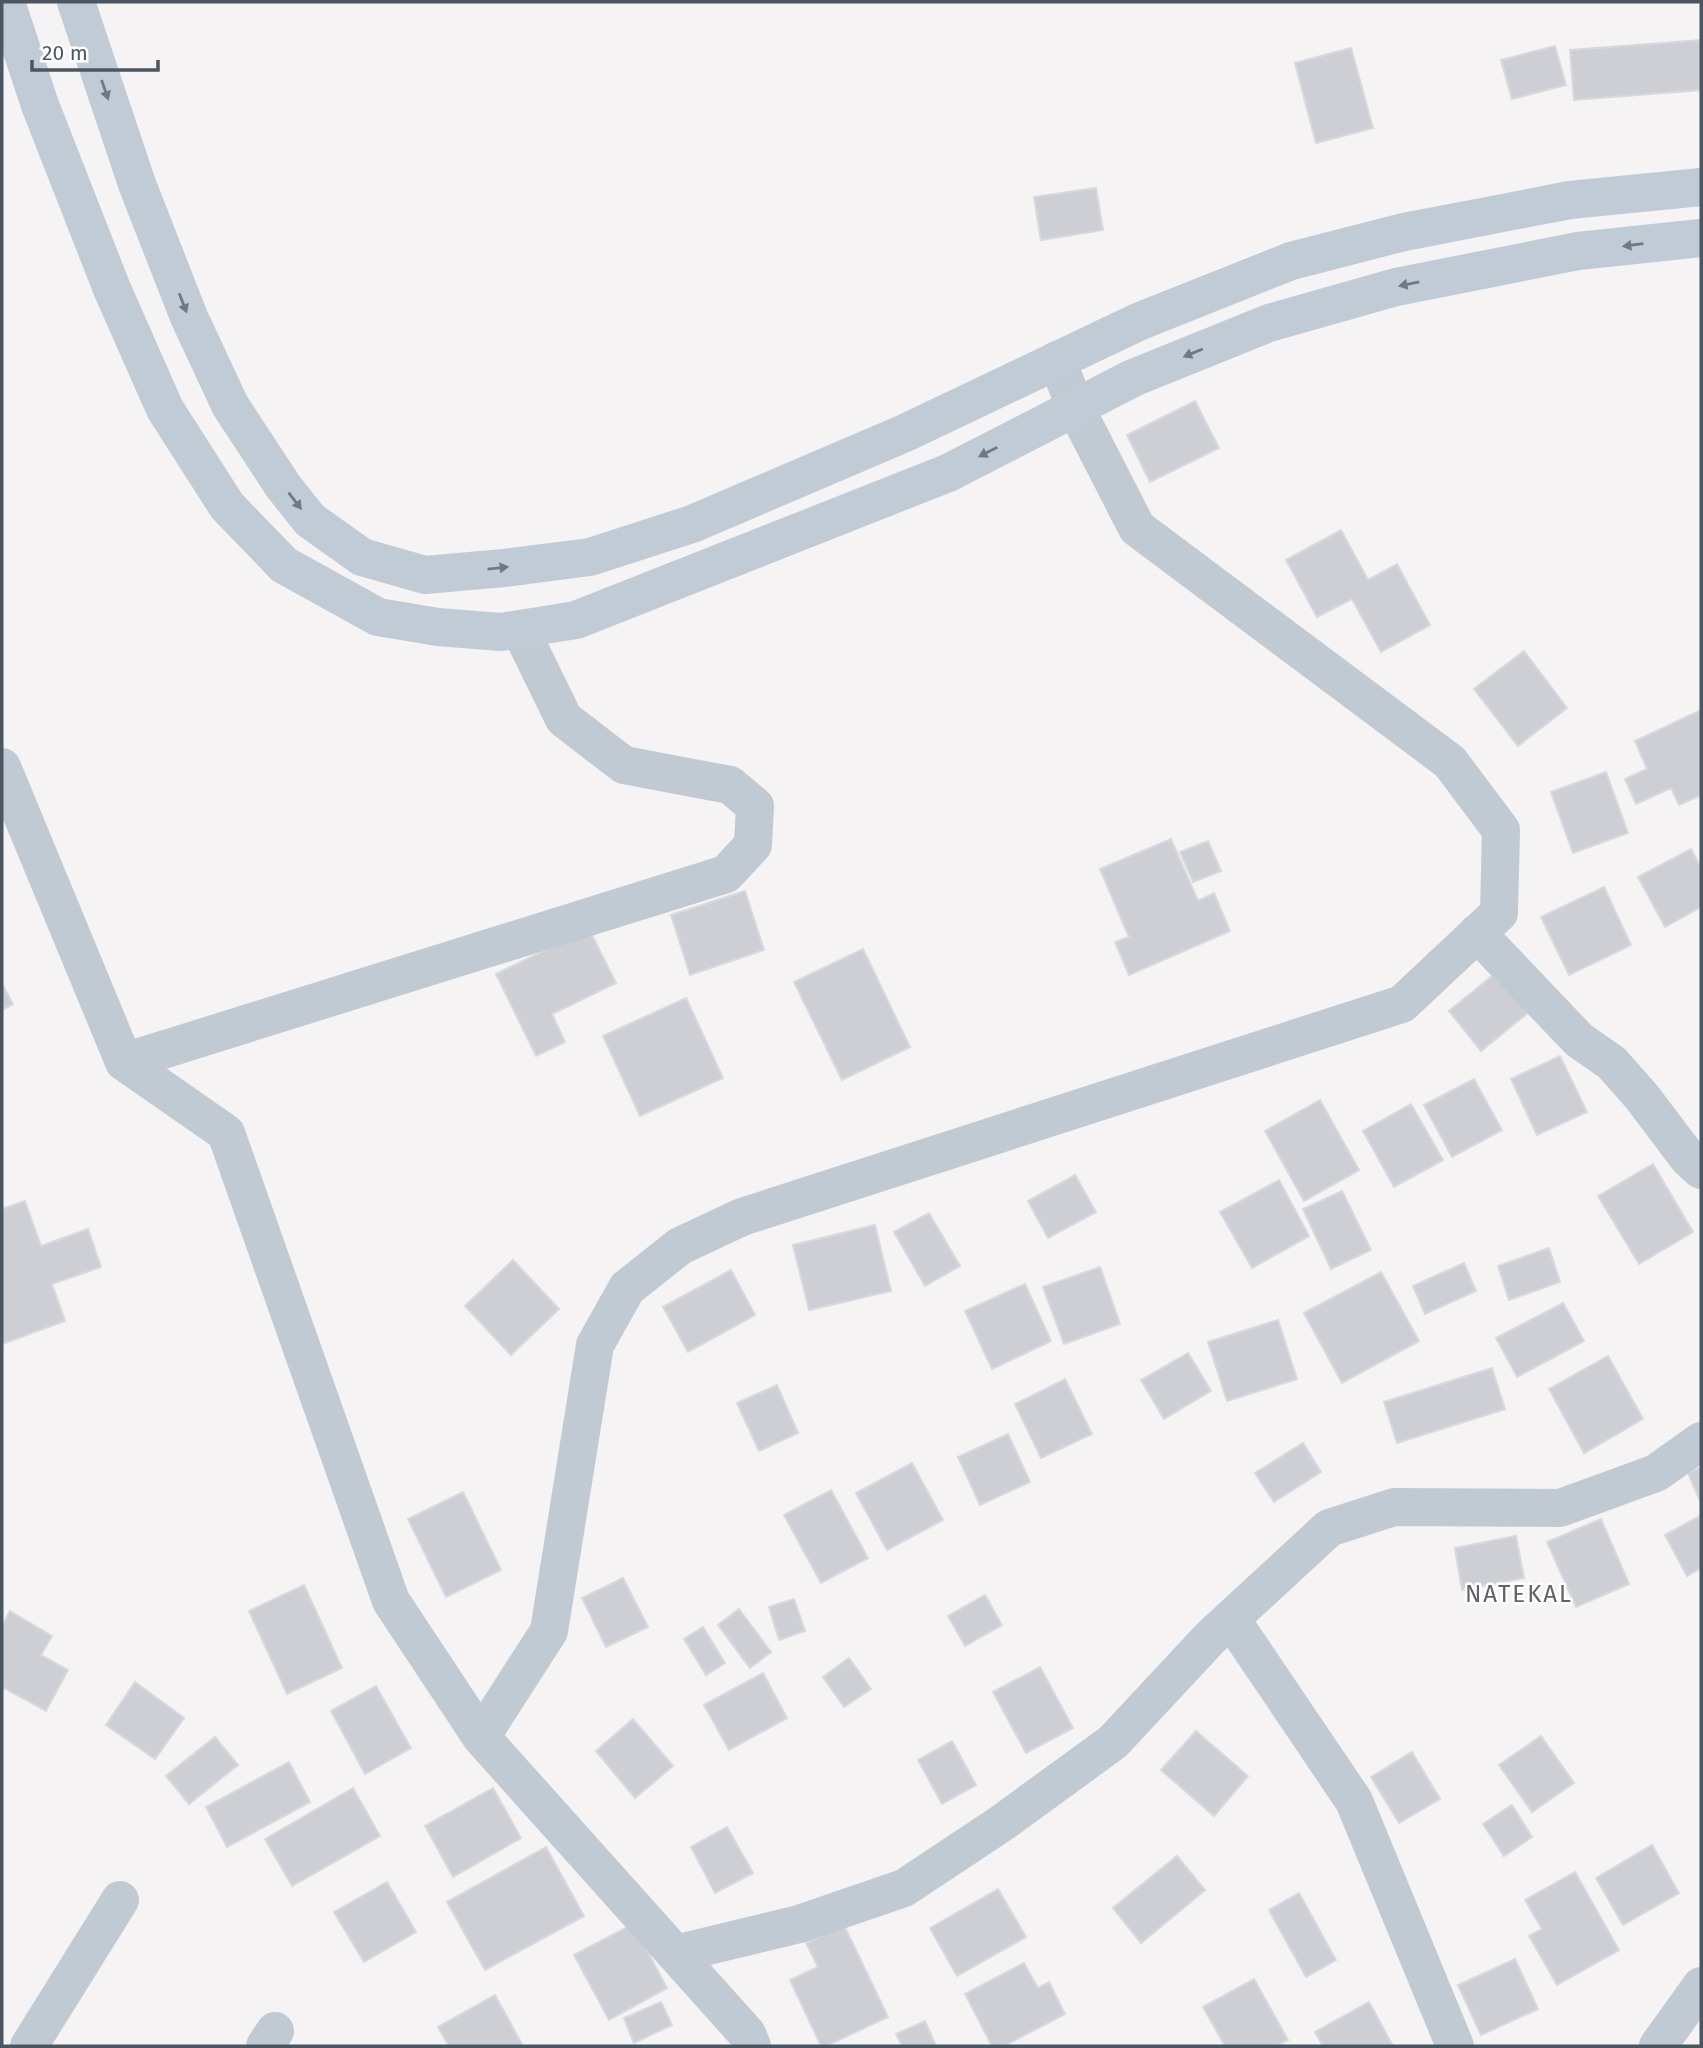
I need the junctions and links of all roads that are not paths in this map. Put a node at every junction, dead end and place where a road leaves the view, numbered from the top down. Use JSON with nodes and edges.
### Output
{"nodes":[{"id":1,"x":6,"y":2,"type":"edge"},
{"id":2,"x":76,"y":2,"type":"edge"},
{"id":3,"x":1701,"y":187,"type":"edge"},
{"id":4,"x":1701,"y":238,"type":"edge"},
{"id":5,"x":1057,"y":360,"type":"junction"},
{"id":6,"x":1075,"y":407,"type":"junction"},
{"id":7,"x":520,"y":628,"type":"junction"},
{"id":8,"x":2,"y":767,"type":"edge"},
{"id":9,"x":1477,"y":933,"type":"junction"},
{"id":10,"x":124,"y":1062,"type":"junction"},
{"id":11,"x":1697,"y":1160,"type":"edge"},
{"id":12,"x":1701,"y":1441,"type":"edge"},
{"id":13,"x":1231,"y":1619,"type":"junction"},
{"id":14,"x":481,"y":1737,"type":"junction"},
{"id":15,"x":120,"y":1900,"type":"dead end"},
{"id":16,"x":675,"y":1954,"type":"junction"},
{"id":17,"x":1701,"y":1986,"type":"edge"},
{"id":18,"x":29,"y":2046,"type":"edge"},
{"id":19,"x":752,"y":2046,"type":"edge"},
{"id":20,"x":1455,"y":2046,"type":"edge"},
{"id":21,"x":1658,"y":2046,"type":"edge"}],
"edges":[{"from":1,"to":7,"type":"main road"},
{"from":2,"to":5,"type":"main road","one_way":true},
{"from":3,"to":5,"type":"main road"},
{"from":4,"to":6,"type":"main road","one_way":true},
{"from":5,"to":6,"type":"street"},
{"from":6,"to":7,"type":"main road","one_way":true},
{"from":6,"to":9,"type":"street"},
{"from":7,"to":10,"type":"street"},
{"from":8,"to":10,"type":"street"},
{"from":9,"to":11,"type":"street"},
{"from":9,"to":14,"type":"street"},
{"from":10,"to":14,"type":"street"},
{"from":12,"to":13,"type":"street"},
{"from":13,"to":16,"type":"street"},
{"from":13,"to":20,"type":"street"},
{"from":14,"to":16,"type":"street"},
{"from":15,"to":18,"type":"street"},
{"from":16,"to":19,"type":"street"},
{"from":17,"to":21,"type":"street"}]}
